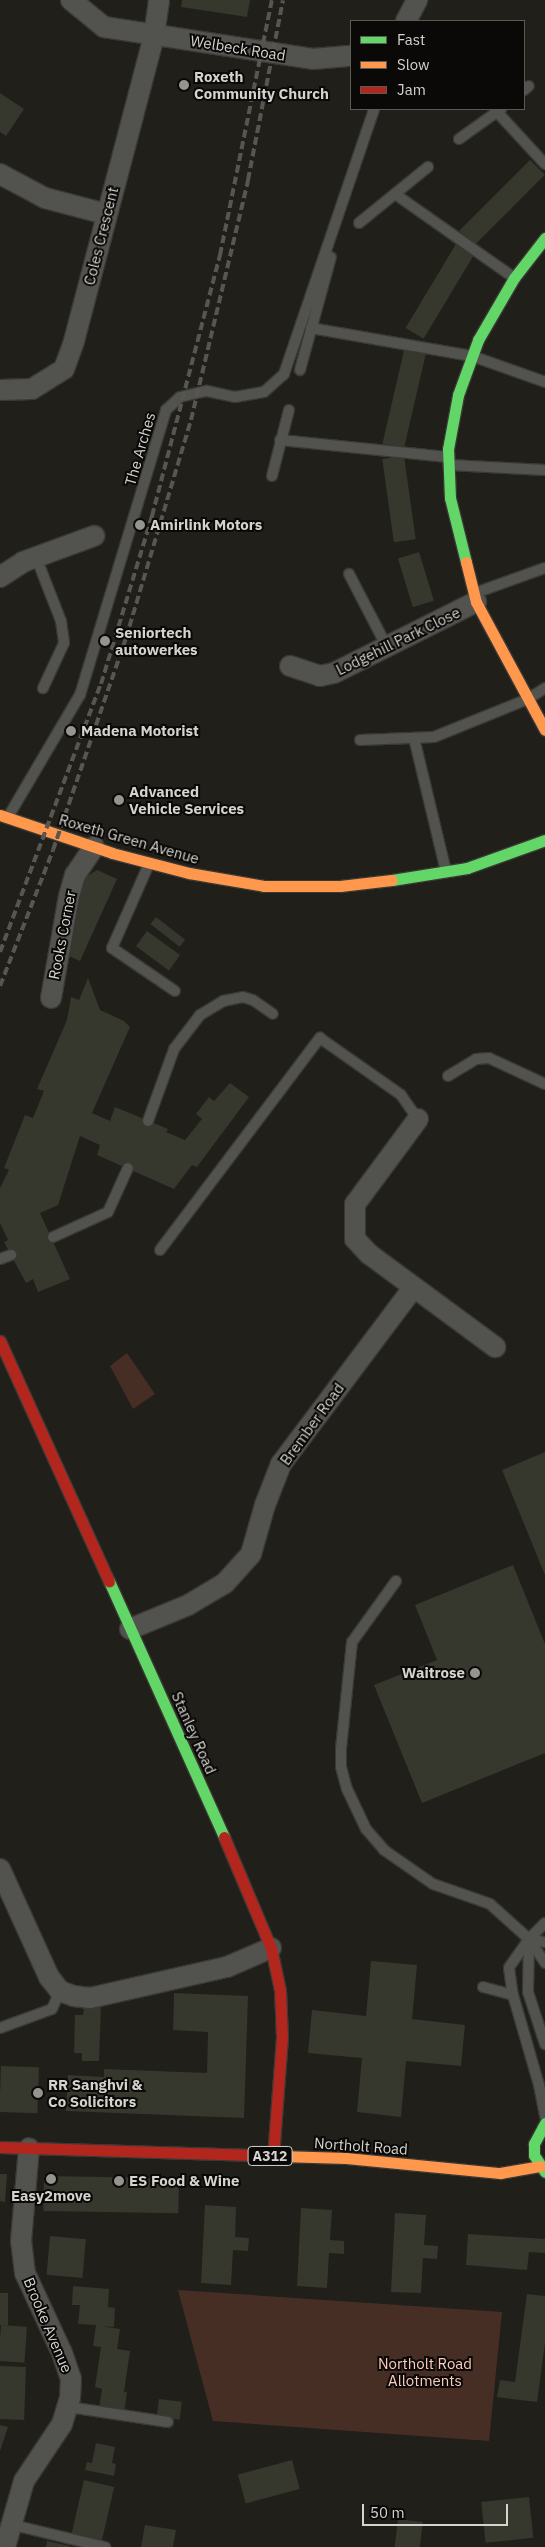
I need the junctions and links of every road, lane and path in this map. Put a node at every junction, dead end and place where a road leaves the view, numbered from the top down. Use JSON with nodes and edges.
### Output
{"nodes":[{"id":1,"x":71,"y":0,"type":"edge"},
{"id":2,"x":159,"y":0,"type":"edge"},
{"id":3,"x":417,"y":0,"type":"edge"},
{"id":4,"x":407,"y":20,"type":"edge"},
{"id":5,"x":154,"y":36,"type":"junction"},
{"id":6,"x":350,"y":56,"type":"edge"},
{"id":7,"x":374,"y":110,"type":"edge"},
{"id":8,"x":499,"y":110,"type":"edge"},
{"id":9,"x":458,"y":139,"type":"dead end"},
{"id":10,"x":545,"y":164,"type":"edge"},
{"id":11,"x":428,"y":167,"type":"dead end"},
{"id":12,"x":0,"y":174,"type":"edge"},
{"id":13,"x":395,"y":194,"type":"junction"},
{"id":14,"x":106,"y":214,"type":"junction"},
{"id":15,"x":359,"y":223,"type":"dead end"},
{"id":16,"x":543,"y":245,"type":"edge"},
{"id":17,"x":331,"y":257,"type":"dead end"},
{"id":18,"x":514,"y":278,"type":"junction"},
{"id":19,"x":311,"y":328,"type":"junction"},
{"id":20,"x":472,"y":356,"type":"junction"},
{"id":21,"x":300,"y":370,"type":"dead end"},
{"id":22,"x":545,"y":382,"type":"edge"},
{"id":23,"x":0,"y":390,"type":"edge"},
{"id":24,"x":289,"y":410,"type":"dead end"},
{"id":25,"x":280,"y":440,"type":"junction"},
{"id":26,"x":448,"y":461,"type":"junction"},
{"id":27,"x":545,"y":470,"type":"edge"},
{"id":28,"x":272,"y":476,"type":"dead end"},
{"id":29,"x":94,"y":536,"type":"dead end"},
{"id":30,"x":36,"y":557,"type":"junction"},
{"id":31,"x":545,"y":568,"type":"edge"},
{"id":32,"x":349,"y":574,"type":"dead end"},
{"id":33,"x":0,"y":577,"type":"edge"},
{"id":34,"x":475,"y":598,"type":"junction"},
{"id":35,"x":386,"y":645,"type":"junction"},
{"id":36,"x":290,"y":666,"type":"dead end"},
{"id":37,"x":43,"y":688,"type":"dead end"},
{"id":38,"x":545,"y":688,"type":"edge"},
{"id":39,"x":528,"y":699,"type":"junction"},
{"id":40,"x":545,"y":730,"type":"edge"},
{"id":41,"x":414,"y":738,"type":"junction"},
{"id":42,"x":360,"y":740,"type":"dead end"},
{"id":43,"x":4,"y":817,"type":"edge"},
{"id":44,"x":545,"y":840,"type":"edge"},
{"id":45,"x":94,"y":847,"type":"junction"},
{"id":46,"x":149,"y":863,"type":"junction"},
{"id":47,"x":446,"y":872,"type":"junction"},
{"id":48,"x":175,"y":991,"type":"dead end"},
{"id":49,"x":51,"y":998,"type":"dead end"},
{"id":50,"x":273,"y":1014,"type":"dead end"},
{"id":51,"x":448,"y":1076,"type":"dead end"},
{"id":52,"x":545,"y":1084,"type":"edge"},
{"id":53,"x":148,"y":1120,"type":"dead end"},
{"id":54,"x":418,"y":1120,"type":"joint"},
{"id":55,"x":128,"y":1168,"type":"dead end"},
{"id":56,"x":53,"y":1237,"type":"dead end"},
{"id":57,"x":160,"y":1250,"type":"dead end"},
{"id":58,"x":11,"y":1254,"type":"dead end"},
{"id":59,"x":0,"y":1259,"type":"edge"},
{"id":60,"x":414,"y":1288,"type":"junction"},
{"id":61,"x":0,"y":1341,"type":"edge"},
{"id":62,"x":495,"y":1347,"type":"dead end"},
{"id":63,"x":396,"y":1581,"type":"dead end"},
{"id":64,"x":130,"y":1628,"type":"junction"},
{"id":65,"x":1,"y":1874,"type":"edge"},
{"id":66,"x":545,"y":1923,"type":"edge"},
{"id":67,"x":545,"y":1932,"type":"edge"},
{"id":68,"x":529,"y":1939,"type":"junction"},
{"id":69,"x":545,"y":1942,"type":"edge"},
{"id":70,"x":271,"y":1948,"type":"junction"},
{"id":71,"x":545,"y":1963,"type":"edge"},
{"id":72,"x":482,"y":1987,"type":"dead end"},
{"id":73,"x":60,"y":1991,"type":"junction"},
{"id":74,"x":513,"y":1996,"type":"junction"},
{"id":75,"x":0,"y":2028,"type":"edge"},
{"id":76,"x":545,"y":2044,"type":"edge"},
{"id":77,"x":545,"y":2116,"type":"edge"},
{"id":78,"x":545,"y":2123,"type":"edge"},
{"id":79,"x":0,"y":2147,"type":"edge"},
{"id":80,"x":29,"y":2148,"type":"junction"},
{"id":81,"x":273,"y":2156,"type":"junction"},
{"id":82,"x":542,"y":2169,"type":"edge"},
{"id":83,"x":69,"y":2407,"type":"junction"},
{"id":84,"x":168,"y":2422,"type":"dead end"},
{"id":85,"x":9,"y":2524,"type":"junction"},
{"id":86,"x":5,"y":2547,"type":"edge"},
{"id":87,"x":105,"y":2547,"type":"edge"}],
"edges":[{"from":1,"to":5,"type":"street","name":"Welbeck Road"},
{"from":2,"to":5,"type":"street","name":"Coles Crescent"},
{"from":3,"to":4,"type":"street"},
{"from":5,"to":6,"type":"street","name":"Welbeck Road"},
{"from":5,"to":14,"type":"street","name":"Coles Crescent"},
{"from":7,"to":43,"type":"lane","name":"The Arches"},
{"from":8,"to":9,"type":"lane"},
{"from":8,"to":10,"type":"lane"},
{"from":11,"to":13,"type":"lane"},
{"from":12,"to":14,"type":"street"},
{"from":13,"to":15,"type":"lane"},
{"from":13,"to":18,"type":"lane"},
{"from":14,"to":23,"type":"street","name":"Coles Crescent"},
{"from":16,"to":18,"type":"street"},
{"from":17,"to":19,"type":"lane"},
{"from":18,"to":20,"type":"street"},
{"from":19,"to":20,"type":"lane"},
{"from":19,"to":21,"type":"lane"},
{"from":20,"to":22,"type":"lane"},
{"from":20,"to":26,"type":"street"},
{"from":24,"to":25,"type":"lane"},
{"from":25,"to":26,"type":"lane"},
{"from":25,"to":28,"type":"lane"},
{"from":26,"to":27,"type":"lane"},
{"from":26,"to":34,"type":"street"},
{"from":29,"to":30,"type":"street"},
{"from":30,"to":33,"type":"street"},
{"from":30,"to":37,"type":"lane"},
{"from":31,"to":34,"type":"lane"},
{"from":32,"to":35,"type":"lane"},
{"from":34,"to":35,"type":"street","name":"Lodgehill Park Close"},
{"from":34,"to":39,"type":"street"},
{"from":35,"to":36,"type":"street","name":"Lodgehill Park Close"},
{"from":38,"to":39,"type":"lane"},
{"from":39,"to":40,"type":"street"},
{"from":39,"to":41,"type":"lane"},
{"from":41,"to":42,"type":"lane"},
{"from":41,"to":47,"type":"lane"},
{"from":43,"to":45,"type":"street","name":"Roxeth Green Avenue"},
{"from":44,"to":47,"type":"street","name":"Roxeth Green Avenue"},
{"from":45,"to":46,"type":"street","name":"Roxeth Green Avenue"},
{"from":45,"to":49,"type":"street","name":"Rooks Corner"},
{"from":46,"to":47,"type":"street","name":"Roxeth Green Avenue"},
{"from":46,"to":48,"type":"lane"},
{"from":50,"to":53,"type":"lane"},
{"from":51,"to":52,"type":"lane"},
{"from":54,"to":57,"type":"lane"},
{"from":54,"to":60,"type":"street"},
{"from":55,"to":56,"type":"lane"},
{"from":58,"to":59,"type":"lane"},
{"from":60,"to":62,"type":"street"},
{"from":60,"to":64,"type":"street","name":"Brember Road"},
{"from":61,"to":64,"type":"street","name":"Stanley Road"},
{"from":63,"to":68,"type":"lane"},
{"from":64,"to":70,"type":"street","name":"Stanley Road"},
{"from":65,"to":73,"type":"street"},
{"from":66,"to":68,"type":"lane"},
{"from":67,"to":68,"type":"lane"},
{"from":68,"to":69,"type":"lane"},
{"from":68,"to":71,"type":"lane"},
{"from":68,"to":74,"type":"lane"},
{"from":68,"to":76,"type":"lane"},
{"from":70,"to":73,"type":"street"},
{"from":70,"to":81,"type":"street","name":"Stanley Road"},
{"from":72,"to":74,"type":"lane"},
{"from":73,"to":75,"type":"lane"},
{"from":74,"to":77,"type":"lane"},
{"from":78,"to":82,"type":"street","name":"Northolt Road","number":"A312"},
{"from":79,"to":80,"type":"street","name":"Northolt Road","number":"A312"},
{"from":80,"to":81,"type":"street","name":"Northolt Road","number":"A312"},
{"from":80,"to":83,"type":"street","name":"Brooke Avenue"},
{"from":81,"to":82,"type":"street","name":"Northolt Road","number":"A312"},
{"from":83,"to":84,"type":"lane"},
{"from":83,"to":85,"type":"street","name":"Brooke Avenue"},
{"from":85,"to":86,"type":"street","name":"Brooke Avenue"},
{"from":85,"to":87,"type":"lane"}]}
